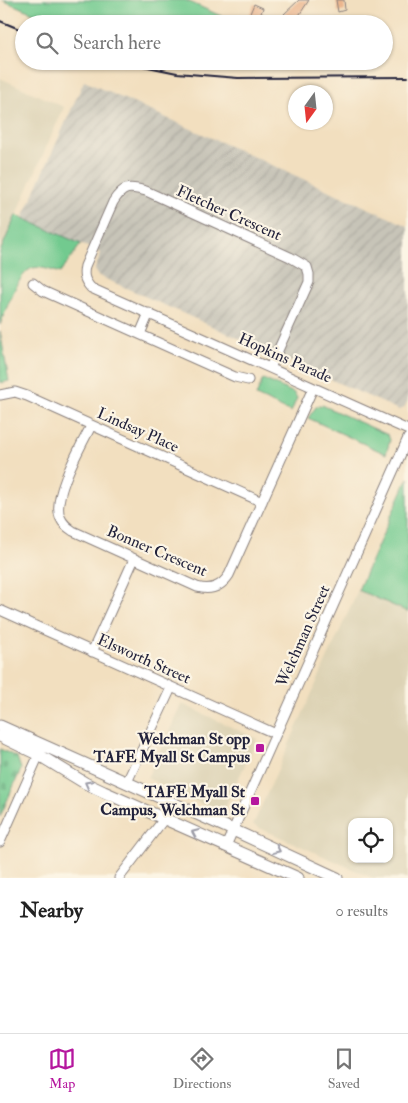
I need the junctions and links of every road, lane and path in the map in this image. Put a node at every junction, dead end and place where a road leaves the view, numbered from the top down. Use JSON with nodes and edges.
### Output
{"nodes":[{"id":1,"x":83,"y":274,"type":"joint"},
{"id":2,"x":33,"y":283,"type":"dead end"},
{"id":3,"x":149,"y":313,"type":"junction"},
{"id":4,"x":140,"y":334,"type":"junction"},
{"id":5,"x":270,"y":368,"type":"junction"},
{"id":6,"x":248,"y":380,"type":"dead end"},
{"id":7,"x":314,"y":388,"type":"junction"},
{"id":8,"x":0,"y":396,"type":"edge"},
{"id":9,"x":91,"y":426,"type":"junction"},
{"id":10,"x":408,"y":430,"type":"edge"},
{"id":11,"x":408,"y":438,"type":"edge"},
{"id":12,"x":262,"y":502,"type":"junction"},
{"id":13,"x":134,"y":560,"type":"junction"},
{"id":14,"x":0,"y":610,"type":"edge"},
{"id":15,"x":92,"y":652,"type":"junction"},
{"id":16,"x":170,"y":688,"type":"junction"},
{"id":17,"x":0,"y":726,"type":"edge"},
{"id":18,"x":276,"y":734,"type":"junction"},
{"id":19,"x":0,"y":736,"type":"edge"},
{"id":20,"x":41,"y":750,"type":"junction"},
{"id":21,"x":127,"y":782,"type":"junction"},
{"id":22,"x":164,"y":819,"type":"junction"},
{"id":23,"x":233,"y":830,"type":"junction"},
{"id":24,"x":0,"y":842,"type":"edge"},
{"id":25,"x":226,"y":846,"type":"junction"},
{"id":26,"x":119,"y":878,"type":"edge"},
{"id":27,"x":298,"y":878,"type":"edge"},
{"id":28,"x":337,"y":878,"type":"edge"}],
"edges":[{"from":1,"to":3,"type":"street","name":"Hopkins Parade"},
{"from":1,"to":5,"type":"street","name":"Fletcher Crescent"},
{"from":2,"to":4,"type":"street"},
{"from":3,"to":4,"type":"street"},
{"from":3,"to":5,"type":"street","name":"Hopkins Parade"},
{"from":4,"to":6,"type":"street"},
{"from":5,"to":7,"type":"street","name":"Hopkins Parade"},
{"from":7,"to":10,"type":"street","name":"Hopkins Parade"},
{"from":7,"to":12,"type":"street","name":"Bonner Crescent"},
{"from":8,"to":9,"type":"street","name":"Lindsay Place"},
{"from":9,"to":12,"type":"street","name":"Lindsay Place"},
{"from":9,"to":13,"type":"street","name":"Bonner Crescent"},
{"from":11,"to":18,"type":"street","name":"Welchman Street"},
{"from":12,"to":13,"type":"street","name":"Bonner Crescent"},
{"from":13,"to":15,"type":"street"},
{"from":14,"to":15,"type":"street","name":"Elsworth Street"},
{"from":15,"to":16,"type":"street","name":"Elsworth Street"},
{"from":16,"to":18,"type":"street","name":"Elsworth Street"},
{"from":16,"to":21,"type":"street"},
{"from":17,"to":20,"type":"street"},
{"from":18,"to":23,"type":"street","name":"Welchman Street"},
{"from":19,"to":20,"type":"street"},
{"from":20,"to":21,"type":"street"},
{"from":22,"to":20,"type":"street","one_way":true},
{"from":20,"to":24,"type":"street"},
{"from":21,"to":23,"type":"street"},
{"from":25,"to":22,"type":"street","one_way":true},
{"from":22,"to":26,"type":"street"},
{"from":23,"to":25,"type":"street","name":"Welchman Street"},
{"from":23,"to":28,"type":"street","one_way":true},
{"from":25,"to":27,"type":"street"}]}
